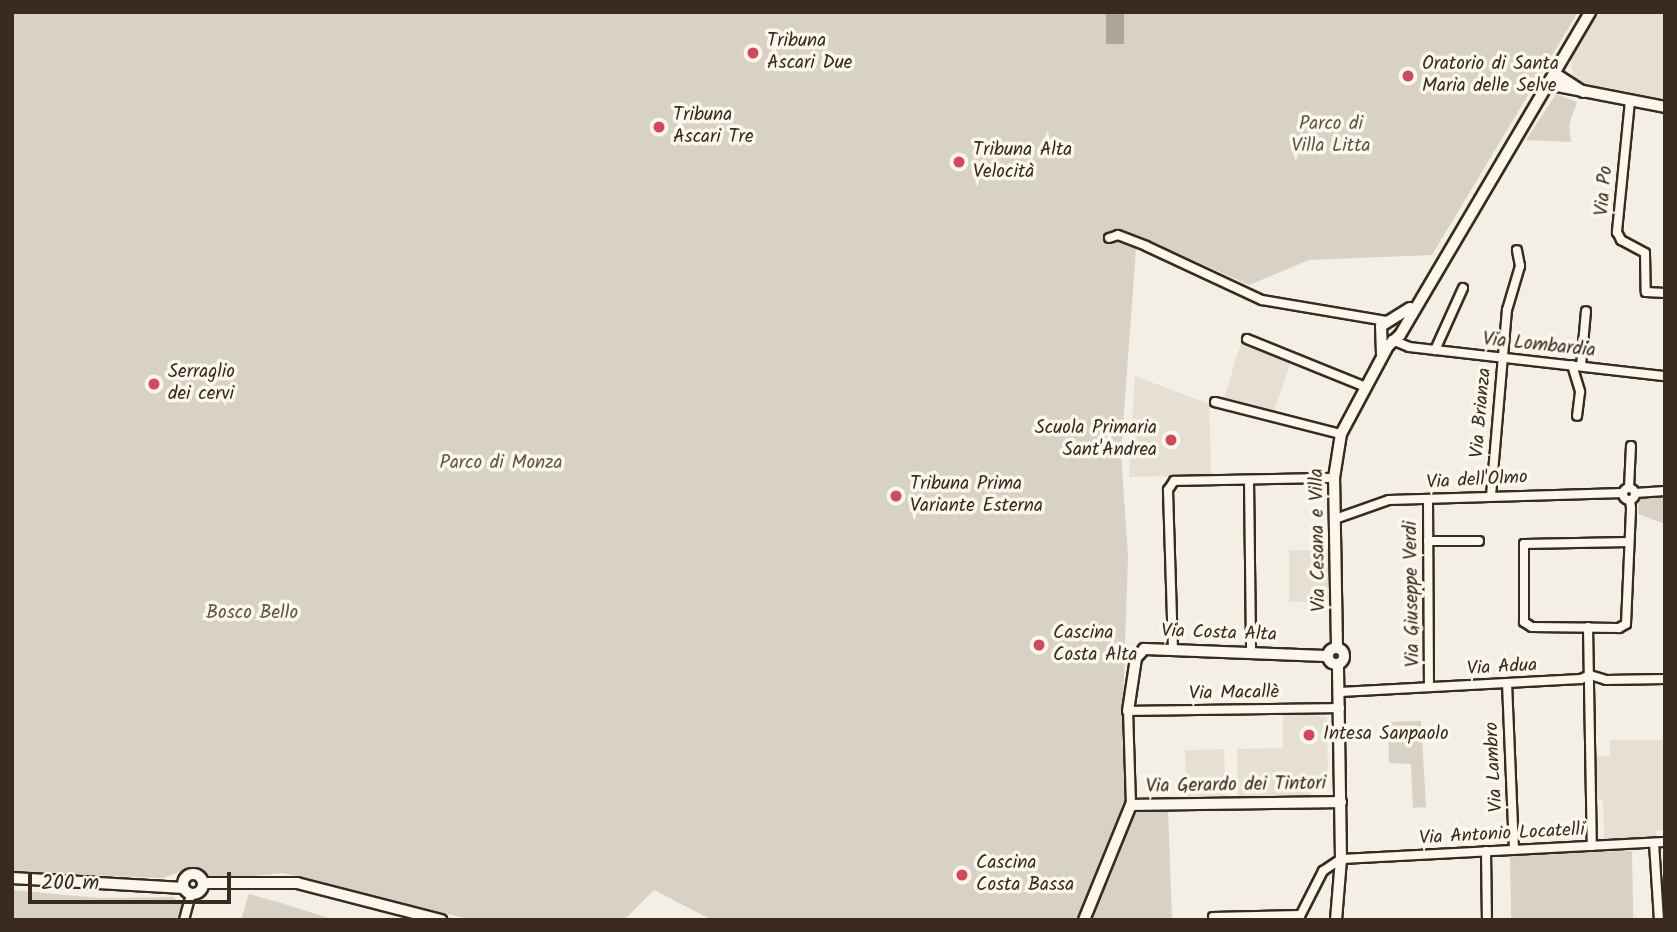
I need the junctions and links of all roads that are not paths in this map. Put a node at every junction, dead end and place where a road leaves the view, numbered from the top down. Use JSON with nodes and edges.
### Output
{"nodes":[{"id":1,"x":1590,"y":12,"type":"edge"},
{"id":2,"x":1563,"y":58,"type":"junction"},
{"id":3,"x":1554,"y":73,"type":"junction"},
{"id":4,"x":1572,"y":82,"type":"junction"},
{"id":5,"x":1547,"y":84,"type":"junction"},
{"id":6,"x":1583,"y":93,"type":"junction"},
{"id":7,"x":1630,"y":101,"type":"junction"},
{"id":8,"x":1665,"y":107,"type":"edge"},
{"id":9,"x":1109,"y":238,"type":"dead end"},
{"id":10,"x":1517,"y":250,"type":"dead end"},
{"id":11,"x":1462,"y":288,"type":"dead end"},
{"id":12,"x":1665,"y":293,"type":"edge"},
{"id":13,"x":1586,"y":311,"type":"dead end"},
{"id":14,"x":1391,"y":331,"type":"junction"},
{"id":15,"x":1247,"y":339,"type":"dead end"},
{"id":16,"x":1435,"y":350,"type":"junction"},
{"id":17,"x":1502,"y":357,"type":"junction"},
{"id":18,"x":1576,"y":366,"type":"junction"},
{"id":19,"x":1665,"y":376,"type":"edge"},
{"id":20,"x":1366,"y":387,"type":"junction"},
{"id":21,"x":1215,"y":402,"type":"dead end"},
{"id":22,"x":1577,"y":416,"type":"dead end"},
{"id":23,"x":1341,"y":434,"type":"junction"},
{"id":24,"x":1631,"y":446,"type":"dead end"},
{"id":25,"x":1334,"y":478,"type":"junction"},
{"id":26,"x":1249,"y":480,"type":"junction"},
{"id":27,"x":1665,"y":491,"type":"edge"},
{"id":28,"x":1629,"y":494,"type":"junction"},
{"id":29,"x":1491,"y":496,"type":"junction"},
{"id":30,"x":1428,"y":500,"type":"junction"},
{"id":31,"x":1335,"y":519,"type":"junction"},
{"id":32,"x":1428,"y":541,"type":"junction"},
{"id":33,"x":1479,"y":541,"type":"dead end"},
{"id":34,"x":1629,"y":542,"type":"junction"},
{"id":35,"x":1588,"y":627,"type":"junction"},
{"id":36,"x":1337,"y":647,"type":"junction"},
{"id":37,"x":1173,"y":650,"type":"junction"},
{"id":38,"x":1251,"y":653,"type":"junction"},
{"id":39,"x":1327,"y":656,"type":"junction"},
{"id":40,"x":1338,"y":664,"type":"junction"},
{"id":41,"x":1590,"y":675,"type":"junction"},
{"id":42,"x":1665,"y":679,"type":"edge"},
{"id":43,"x":1507,"y":683,"type":"junction"},
{"id":44,"x":1429,"y":687,"type":"junction"},
{"id":45,"x":1340,"y":692,"type":"junction"},
{"id":46,"x":1340,"y":708,"type":"junction"},
{"id":47,"x":1128,"y":711,"type":"junction"},
{"id":48,"x":1341,"y":802,"type":"junction"},
{"id":49,"x":1130,"y":805,"type":"junction"},
{"id":50,"x":1665,"y":842,"type":"edge"},
{"id":51,"x":1654,"y":843,"type":"junction"},
{"id":52,"x":1592,"y":846,"type":"junction"},
{"id":53,"x":1514,"y":850,"type":"junction"},
{"id":54,"x":1486,"y":851,"type":"junction"},
{"id":55,"x":1341,"y":859,"type":"junction"},
{"id":56,"x":12,"y":878,"type":"edge"},
{"id":57,"x":202,"y":883,"type":"junction"},
{"id":58,"x":188,"y":891,"type":"junction"},
{"id":59,"x":358,"y":898,"type":"junction"},
{"id":60,"x":1213,"y":916,"type":"dead end"},
{"id":61,"x":1299,"y":917,"type":"edge"},
{"id":62,"x":184,"y":920,"type":"edge"},
{"id":63,"x":419,"y":920,"type":"edge"},
{"id":64,"x":440,"y":920,"type":"edge"},
{"id":65,"x":1084,"y":920,"type":"edge"},
{"id":66,"x":1336,"y":920,"type":"edge"},
{"id":67,"x":1488,"y":920,"type":"edge"},
{"id":68,"x":1659,"y":920,"type":"edge"}],
"edges":[{"from":1,"to":2,"type":"street","name":"Via Cesana e Villa"},
{"from":2,"to":3,"type":"street","name":"Via Cesana e Villa"},
{"from":2,"to":4,"type":"street"},
{"from":3,"to":4,"type":"street"},
{"from":3,"to":5,"type":"street","name":"Via Cesana e Villa"},
{"from":4,"to":6,"type":"street"},
{"from":5,"to":6,"type":"street"},
{"from":5,"to":14,"type":"street","name":"Via Cesana e Villa"},
{"from":6,"to":7,"type":"street"},
{"from":7,"to":8,"type":"street"},
{"from":7,"to":12,"type":"street","name":"Via Po"},
{"from":9,"to":14,"type":"street"},
{"from":10,"to":17,"type":"street","name":"Via Brianza"},
{"from":11,"to":16,"type":"street"},
{"from":13,"to":18,"type":"street"},
{"from":14,"to":16,"type":"street","name":"Via Lombardia"},
{"from":14,"to":20,"type":"street","name":"Via Cesana e Villa"},
{"from":15,"to":20,"type":"street"},
{"from":16,"to":17,"type":"street","name":"Via Lombardia"},
{"from":17,"to":18,"type":"street","name":"Via Lombardia"},
{"from":17,"to":29,"type":"street","name":"Via Brianza"},
{"from":18,"to":19,"type":"street","name":"Via Lombardia"},
{"from":18,"to":22,"type":"street"},
{"from":20,"to":23,"type":"street","name":"Via Cesana e Villa"},
{"from":21,"to":23,"type":"street"},
{"from":23,"to":25,"type":"street","name":"Via Cesana e Villa"},
{"from":24,"to":28,"type":"street"},
{"from":25,"to":26,"type":"street"},
{"from":25,"to":31,"type":"street","name":"Via Cesana e Villa"},
{"from":26,"to":37,"type":"street"},
{"from":26,"to":38,"type":"street"},
{"from":27,"to":28,"type":"street","name":"Via dell'Olmo"},
{"from":28,"to":29,"type":"street","name":"Via dell'Olmo"},
{"from":28,"to":34,"type":"street"},
{"from":29,"to":30,"type":"street","name":"Via dell'Olmo"},
{"from":30,"to":31,"type":"street","name":"Via dell'Olmo"},
{"from":30,"to":32,"type":"street","name":"Via Giuseppe Verdi"},
{"from":31,"to":36,"type":"street","name":"Via Cesana e Villa"},
{"from":32,"to":33,"type":"street"},
{"from":32,"to":44,"type":"street","name":"Via Giuseppe Verdi"},
{"from":34,"to":35,"type":"street"},
{"from":34,"to":35,"type":"street"},
{"from":35,"to":41,"type":"street"},
{"from":36,"to":39,"type":"street"},
{"from":36,"to":40,"type":"street","name":"Via Cesana e Villa"},
{"from":37,"to":38,"type":"street","name":"Via Costa Alta"},
{"from":37,"to":47,"type":"street","name":"Via Costa Alta"},
{"from":38,"to":39,"type":"street","name":"Via Costa Alta"},
{"from":39,"to":40,"type":"street"},
{"from":40,"to":45,"type":"street"},
{"from":41,"to":42,"type":"street","name":"Via Adua"},
{"from":41,"to":43,"type":"street","name":"Via Adua"},
{"from":41,"to":52,"type":"street"},
{"from":43,"to":44,"type":"street","name":"Via Adua"},
{"from":43,"to":53,"type":"street","name":"Via Lambro"},
{"from":44,"to":45,"type":"street","name":"Via Adua"},
{"from":45,"to":46,"type":"street"},
{"from":46,"to":47,"type":"street","name":"Via Macallè"},
{"from":46,"to":48,"type":"street"},
{"from":47,"to":49,"type":"street","name":"Via Costa Alta"},
{"from":48,"to":49,"type":"street","name":"Via Gerardo dei Tintori"},
{"from":48,"to":55,"type":"street"},
{"from":49,"to":65,"type":"street"},
{"from":50,"to":51,"type":"street","name":"Via Antonio Locatelli"},
{"from":51,"to":52,"type":"street","name":"Via Antonio Locatelli"},
{"from":51,"to":68,"type":"street"},
{"from":52,"to":53,"type":"street","name":"Via Antonio Locatelli"},
{"from":53,"to":54,"type":"street","name":"Via Antonio Locatelli"},
{"from":54,"to":55,"type":"street","name":"Via Antonio Locatelli"},
{"from":54,"to":67,"type":"street"},
{"from":55,"to":61,"type":"street"},
{"from":55,"to":66,"type":"street"},
{"from":56,"to":58,"type":"street"},
{"from":57,"to":58,"type":"street"},
{"from":57,"to":58,"type":"street"},
{"from":57,"to":59,"type":"street"},
{"from":58,"to":62,"type":"street"},
{"from":59,"to":63,"type":"street"},
{"from":59,"to":64,"type":"street"},
{"from":60,"to":61,"type":"street"}]}
